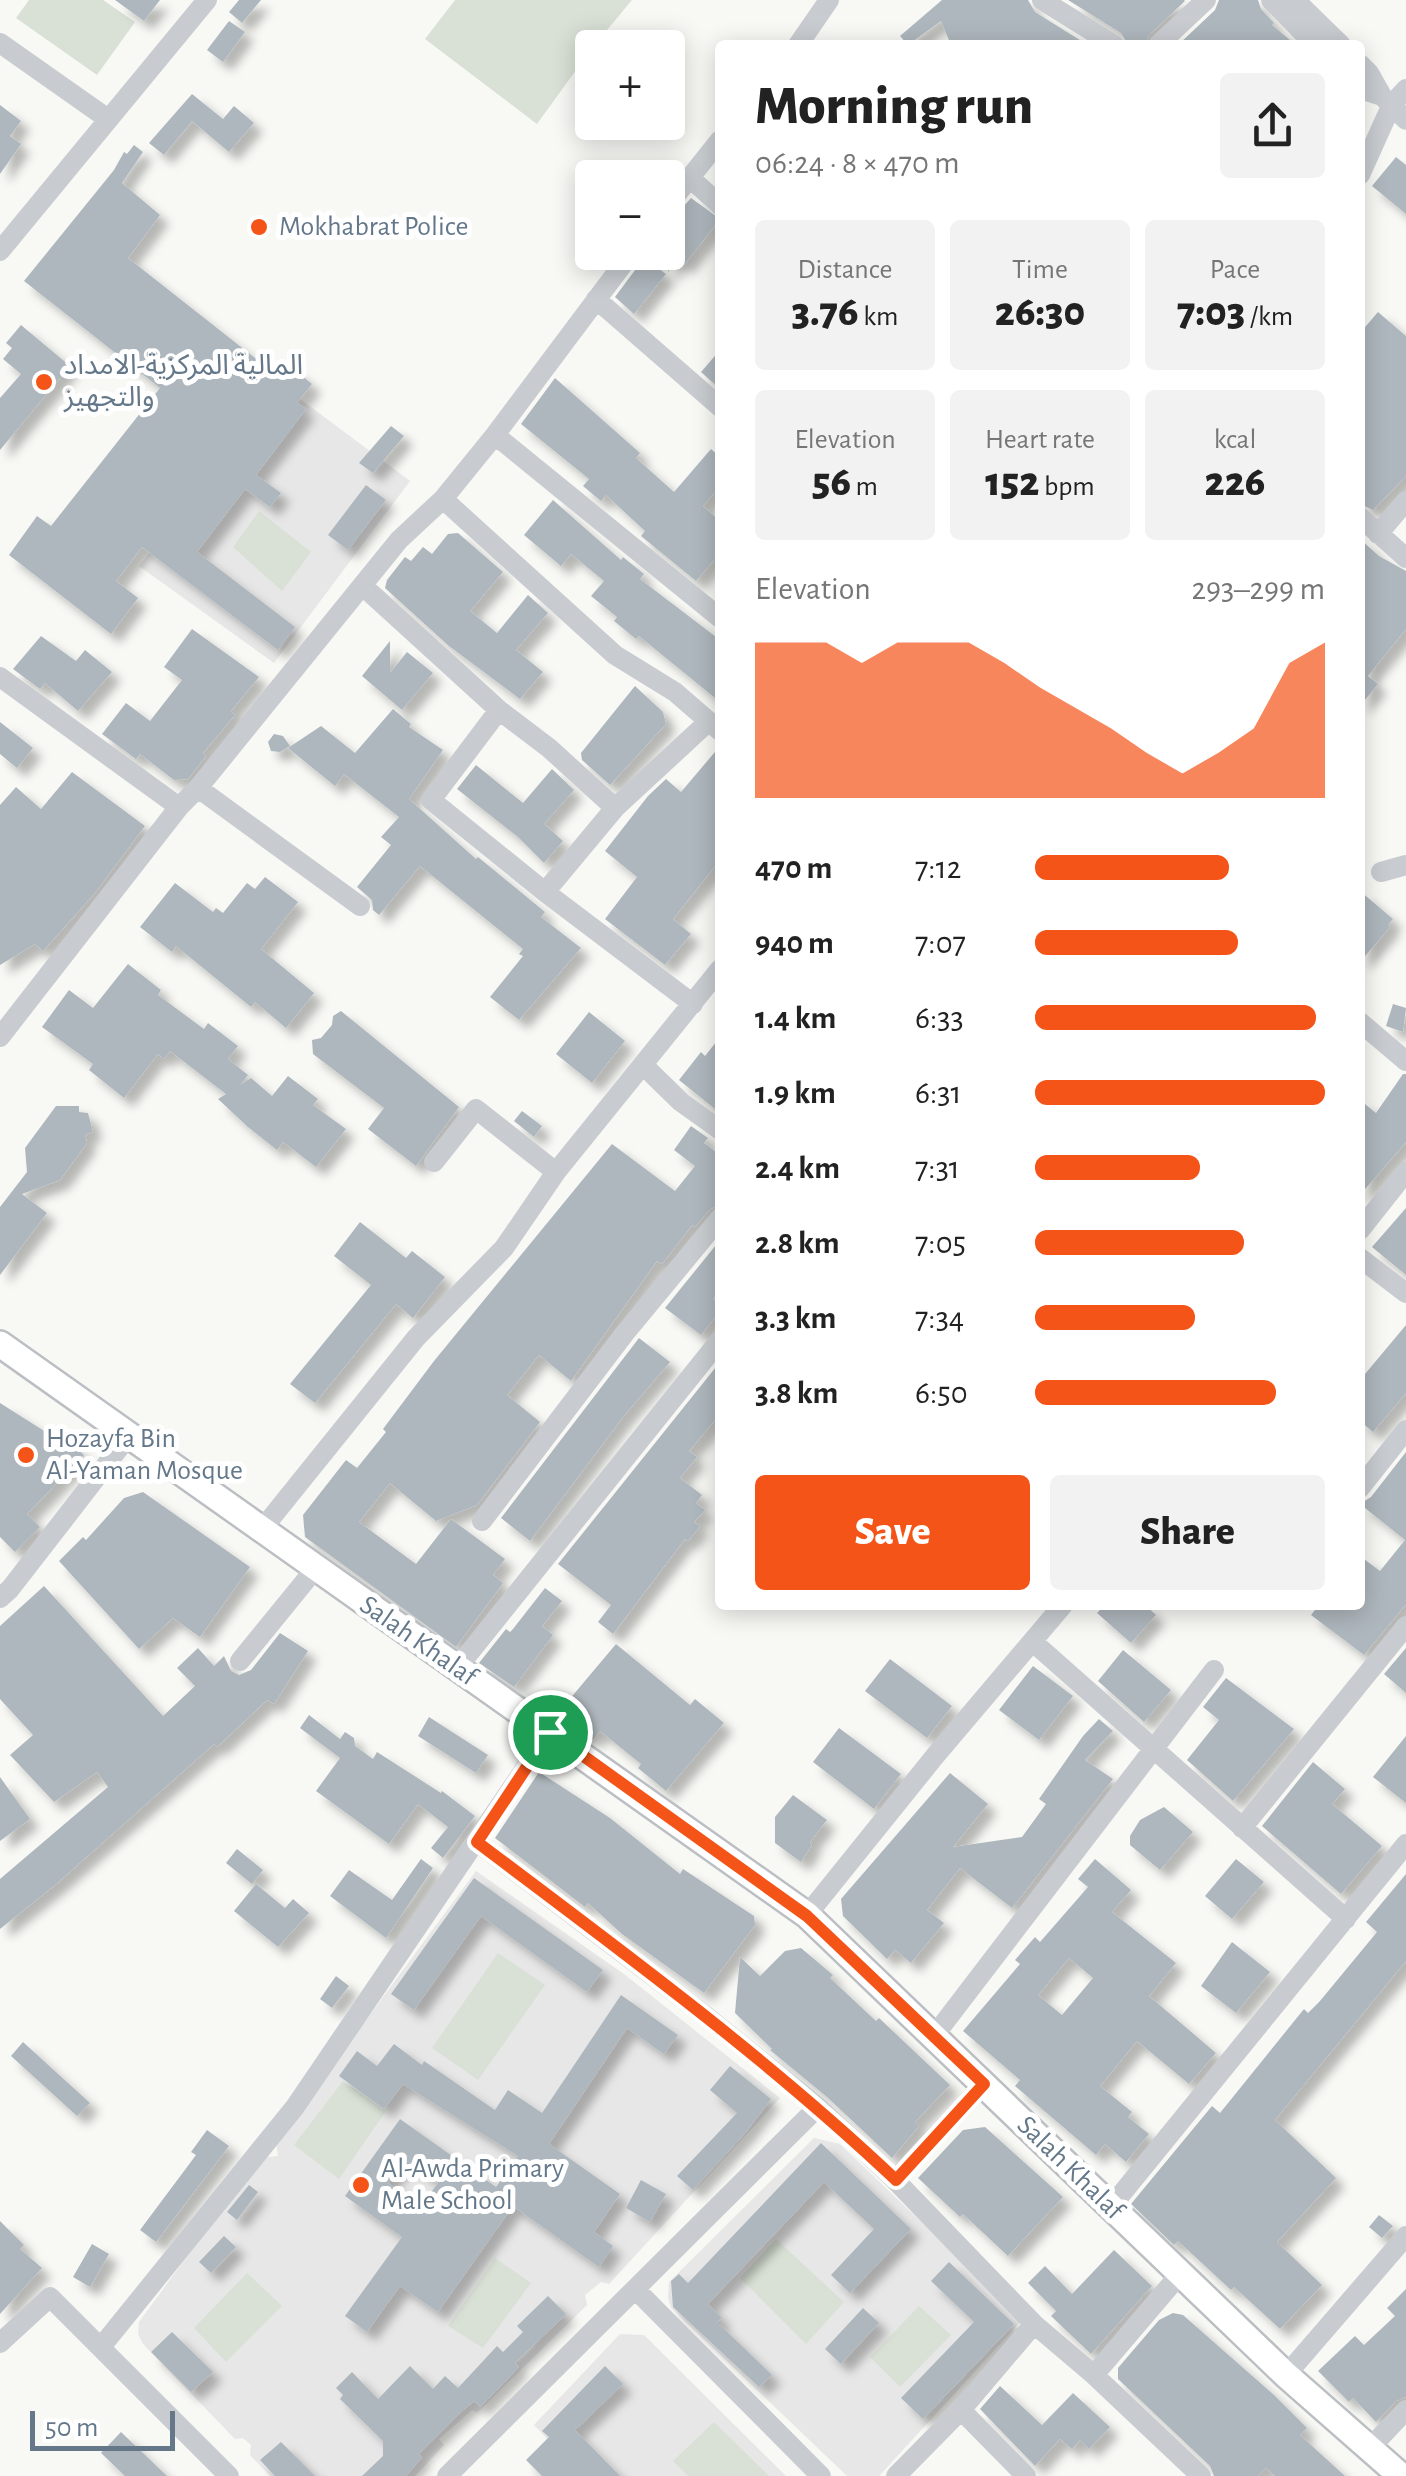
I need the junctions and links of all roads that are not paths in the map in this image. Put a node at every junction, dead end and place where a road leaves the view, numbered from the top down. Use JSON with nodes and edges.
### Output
{"nodes":[{"id":1,"x":206,"y":0,"type":"edge"},
{"id":2,"x":829,"y":0,"type":"edge"},
{"id":3,"x":1042,"y":0,"type":"edge"},
{"id":4,"x":1206,"y":0,"type":"edge"},
{"id":5,"x":1271,"y":0,"type":"edge"},
{"id":6,"x":1294,"y":0,"type":"edge"},
{"id":7,"x":801,"y":40,"type":"edge"},
{"id":8,"x":1106,"y":40,"type":"edge"},
{"id":9,"x":1163,"y":40,"type":"edge"},
{"id":10,"x":1309,"y":40,"type":"edge"},
{"id":11,"x":1335,"y":40,"type":"edge"},
{"id":12,"x":0,"y":43,"type":"edge"},
{"id":13,"x":1365,"y":69,"type":"edge"},
{"id":14,"x":1365,"y":91,"type":"edge"},
{"id":15,"x":1396,"y":102,"type":"edge"},
{"id":16,"x":108,"y":120,"type":"junction"},
{"id":17,"x":715,"y":146,"type":"edge"},
{"id":18,"x":1365,"y":166,"type":"edge"},
{"id":19,"x":689,"y":177,"type":"junction"},
{"id":20,"x":685,"y":182,"type":"edge"},
{"id":21,"x":715,"y":200,"type":"edge"},
{"id":22,"x":0,"y":252,"type":"edge"},
{"id":23,"x":618,"y":270,"type":"edge"},
{"id":24,"x":596,"y":299,"type":"junction"},
{"id":25,"x":715,"y":403,"type":"edge"},
{"id":26,"x":496,"y":435,"type":"junction"},
{"id":27,"x":443,"y":499,"type":"junction"},
{"id":28,"x":1406,"y":501,"type":"edge"},
{"id":29,"x":1365,"y":522,"type":"edge"},
{"id":30,"x":1378,"y":534,"type":"junction"},
{"id":31,"x":1406,"y":558,"type":"edge"},
{"id":32,"x":364,"y":587,"type":"junction"},
{"id":33,"x":715,"y":614,"type":"edge"},
{"id":34,"x":0,"y":677,"type":"edge"},
{"id":35,"x":499,"y":710,"type":"junction"},
{"id":36,"x":714,"y":727,"type":"edge"},
{"id":37,"x":198,"y":788,"type":"junction"},
{"id":38,"x":179,"y":806,"type":"junction"},
{"id":39,"x":614,"y":808,"type":"junction"},
{"id":40,"x":1406,"y":865,"type":"edge"},
{"id":41,"x":1381,"y":872,"type":"dead end"},
{"id":42,"x":545,"y":892,"type":"junction"},
{"id":43,"x":360,"y":906,"type":"dead end"},
{"id":44,"x":715,"y":975,"type":"edge"},
{"id":45,"x":693,"y":1004,"type":"junction"},
{"id":46,"x":1365,"y":1026,"type":"edge"},
{"id":47,"x":0,"y":1037,"type":"edge"},
{"id":48,"x":1406,"y":1061,"type":"edge"},
{"id":49,"x":643,"y":1065,"type":"junction"},
{"id":50,"x":715,"y":1126,"type":"edge"},
{"id":51,"x":434,"y":1162,"type":"dead end"},
{"id":52,"x":556,"y":1172,"type":"junction"},
{"id":53,"x":1406,"y":1172,"type":"edge"},
{"id":54,"x":715,"y":1224,"type":"edge"},
{"id":55,"x":1365,"y":1224,"type":"edge"},
{"id":56,"x":1365,"y":1262,"type":"edge"},
{"id":57,"x":1406,"y":1293,"type":"edge"},
{"id":58,"x":0,"y":1344,"type":"edge"},
{"id":59,"x":715,"y":1346,"type":"edge"},
{"id":60,"x":1406,"y":1430,"type":"edge"},
{"id":61,"x":130,"y":1434,"type":"junction"},
{"id":62,"x":1365,"y":1482,"type":"edge"},
{"id":63,"x":482,"y":1521,"type":"dead end"},
{"id":64,"x":263,"y":1528,"type":"junction"},
{"id":65,"x":315,"y":1568,"type":"junction"},
{"id":66,"x":0,"y":1598,"type":"edge"},
{"id":67,"x":1059,"y":1610,"type":"edge"},
{"id":68,"x":1406,"y":1626,"type":"edge"},
{"id":69,"x":1033,"y":1642,"type":"junction"},
{"id":70,"x":240,"y":1661,"type":"dead end"},
{"id":71,"x":457,"y":1668,"type":"junction"},
{"id":72,"x":1214,"y":1670,"type":"dead end"},
{"id":73,"x":550,"y":1732,"type":"junction"},
{"id":74,"x":1152,"y":1750,"type":"junction"},
{"id":75,"x":1242,"y":1828,"type":"junction"},
{"id":76,"x":477,"y":1842,"type":"junction"},
{"id":77,"x":1406,"y":1844,"type":"edge"},
{"id":78,"x":807,"y":1916,"type":"junction"},
{"id":79,"x":1346,"y":1919,"type":"junction"},
{"id":80,"x":934,"y":2036,"type":"junction"},
{"id":81,"x":984,"y":2084,"type":"junction"},
{"id":82,"x":818,"y":2107,"type":"junction"},
{"id":83,"x":896,"y":2180,"type":"junction"},
{"id":84,"x":1110,"y":2208,"type":"junction"},
{"id":85,"x":1406,"y":2236,"type":"edge"},
{"id":86,"x":1180,"y":2274,"type":"junction"},
{"id":87,"x":636,"y":2290,"type":"junction"},
{"id":88,"x":1034,"y":2324,"type":"junction"},
{"id":89,"x":1,"y":2339,"type":"edge"},
{"id":90,"x":100,"y":2348,"type":"junction"},
{"id":91,"x":1094,"y":2374,"type":"junction"},
{"id":92,"x":1286,"y":2375,"type":"junction"},
{"id":93,"x":961,"y":2410,"type":"junction"},
{"id":94,"x":1406,"y":2410,"type":"edge"},
{"id":95,"x":1368,"y":2449,"type":"junction"},
{"id":96,"x":1393,"y":2474,"type":"edge"},
{"id":97,"x":229,"y":2476,"type":"edge"},
{"id":98,"x":447,"y":2476,"type":"edge"},
{"id":99,"x":820,"y":2476,"type":"edge"},
{"id":100,"x":896,"y":2476,"type":"edge"},
{"id":101,"x":1026,"y":2476,"type":"edge"},
{"id":102,"x":1201,"y":2476,"type":"edge"}],
"edges":[{"from":1,"to":16,"type":"street"},
{"from":2,"to":7,"type":"street"},
{"from":3,"to":8,"type":"street"},
{"from":4,"to":9,"type":"street"},
{"from":5,"to":10,"type":"street"},
{"from":6,"to":11,"type":"street"},
{"from":12,"to":16,"type":"street"},
{"from":13,"to":15,"type":"street"},
{"from":14,"to":15,"type":"street"},
{"from":15,"to":18,"type":"street"},
{"from":16,"to":22,"type":"street"},
{"from":17,"to":19,"type":"street"},
{"from":19,"to":20,"type":"street"},
{"from":19,"to":21,"type":"street"},
{"from":23,"to":24,"type":"street"},
{"from":24,"to":25,"type":"street"},
{"from":24,"to":26,"type":"street"},
{"from":26,"to":27,"type":"street"},
{"from":26,"to":33,"type":"street"},
{"from":27,"to":32,"type":"street"},
{"from":27,"to":36,"type":"street"},
{"from":28,"to":30,"type":"street"},
{"from":29,"to":30,"type":"street"},
{"from":30,"to":31,"type":"street"},
{"from":32,"to":35,"type":"street"},
{"from":32,"to":37,"type":"street"},
{"from":34,"to":38,"type":"street"},
{"from":35,"to":39,"type":"street"},
{"from":35,"to":42,"type":"street"},
{"from":36,"to":39,"type":"street"},
{"from":37,"to":38,"type":"street"},
{"from":37,"to":43,"type":"street"},
{"from":38,"to":47,"type":"street"},
{"from":39,"to":42,"type":"street"},
{"from":40,"to":41,"type":"street"},
{"from":42,"to":45,"type":"street"},
{"from":44,"to":45,"type":"street"},
{"from":45,"to":49,"type":"street"},
{"from":46,"to":48,"type":"street"},
{"from":49,"to":50,"type":"street"},
{"from":49,"to":52,"type":"street"},
{"from":51,"to":52,"type":"street"},
{"from":52,"to":64,"type":"street"},
{"from":53,"to":55,"type":"street"},
{"from":54,"to":63,"type":"street"},
{"from":56,"to":57,"type":"street"},
{"from":58,"to":61,"type":"main road","name":"Salah Khalaf"},
{"from":59,"to":71,"type":"street"},
{"from":60,"to":62,"type":"street"},
{"from":61,"to":64,"type":"main road","name":"Salah Khalaf"},
{"from":61,"to":66,"type":"street"},
{"from":64,"to":65,"type":"main road","name":"Salah Khalaf"},
{"from":65,"to":70,"type":"street"},
{"from":65,"to":71,"type":"main road","name":"Salah Khalaf"},
{"from":67,"to":69,"type":"street"},
{"from":68,"to":75,"type":"street"},
{"from":69,"to":74,"type":"street"},
{"from":69,"to":78,"type":"street"},
{"from":71,"to":73,"type":"main road","name":"Salah Khalaf"},
{"from":72,"to":74,"type":"street"},
{"from":73,"to":76,"type":"street"},
{"from":73,"to":78,"type":"main road","name":"Salah Khalaf"},
{"from":74,"to":75,"type":"street"},
{"from":74,"to":80,"type":"street"},
{"from":75,"to":79,"type":"street"},
{"from":76,"to":82,"type":"street"},
{"from":76,"to":90,"type":"street"},
{"from":77,"to":79,"type":"street"},
{"from":78,"to":80,"type":"main road","name":"Salah Khalaf"},
{"from":79,"to":84,"type":"street"},
{"from":80,"to":81,"type":"main road","name":"Salah Khalaf"},
{"from":81,"to":83,"type":"street"},
{"from":81,"to":84,"type":"main road","name":"Salah Khalaf"},
{"from":82,"to":83,"type":"street"},
{"from":82,"to":87,"type":"street"},
{"from":83,"to":88,"type":"street"},
{"from":84,"to":86,"type":"main road","name":"Salah Khalaf"},
{"from":85,"to":92,"type":"street"},
{"from":86,"to":91,"type":"street"},
{"from":86,"to":92,"type":"main road","name":"Salah Khalaf"},
{"from":87,"to":98,"type":"street"},
{"from":87,"to":99,"type":"street"},
{"from":88,"to":91,"type":"street"},
{"from":88,"to":93,"type":"street"},
{"from":89,"to":90,"type":"street"},
{"from":90,"to":97,"type":"street"},
{"from":91,"to":102,"type":"street"},
{"from":92,"to":95,"type":"main road","name":"Salah Khalaf"},
{"from":93,"to":100,"type":"street"},
{"from":93,"to":101,"type":"street"},
{"from":94,"to":95,"type":"street"},
{"from":95,"to":96,"type":"main road","name":"Salah Khalaf"}]}
